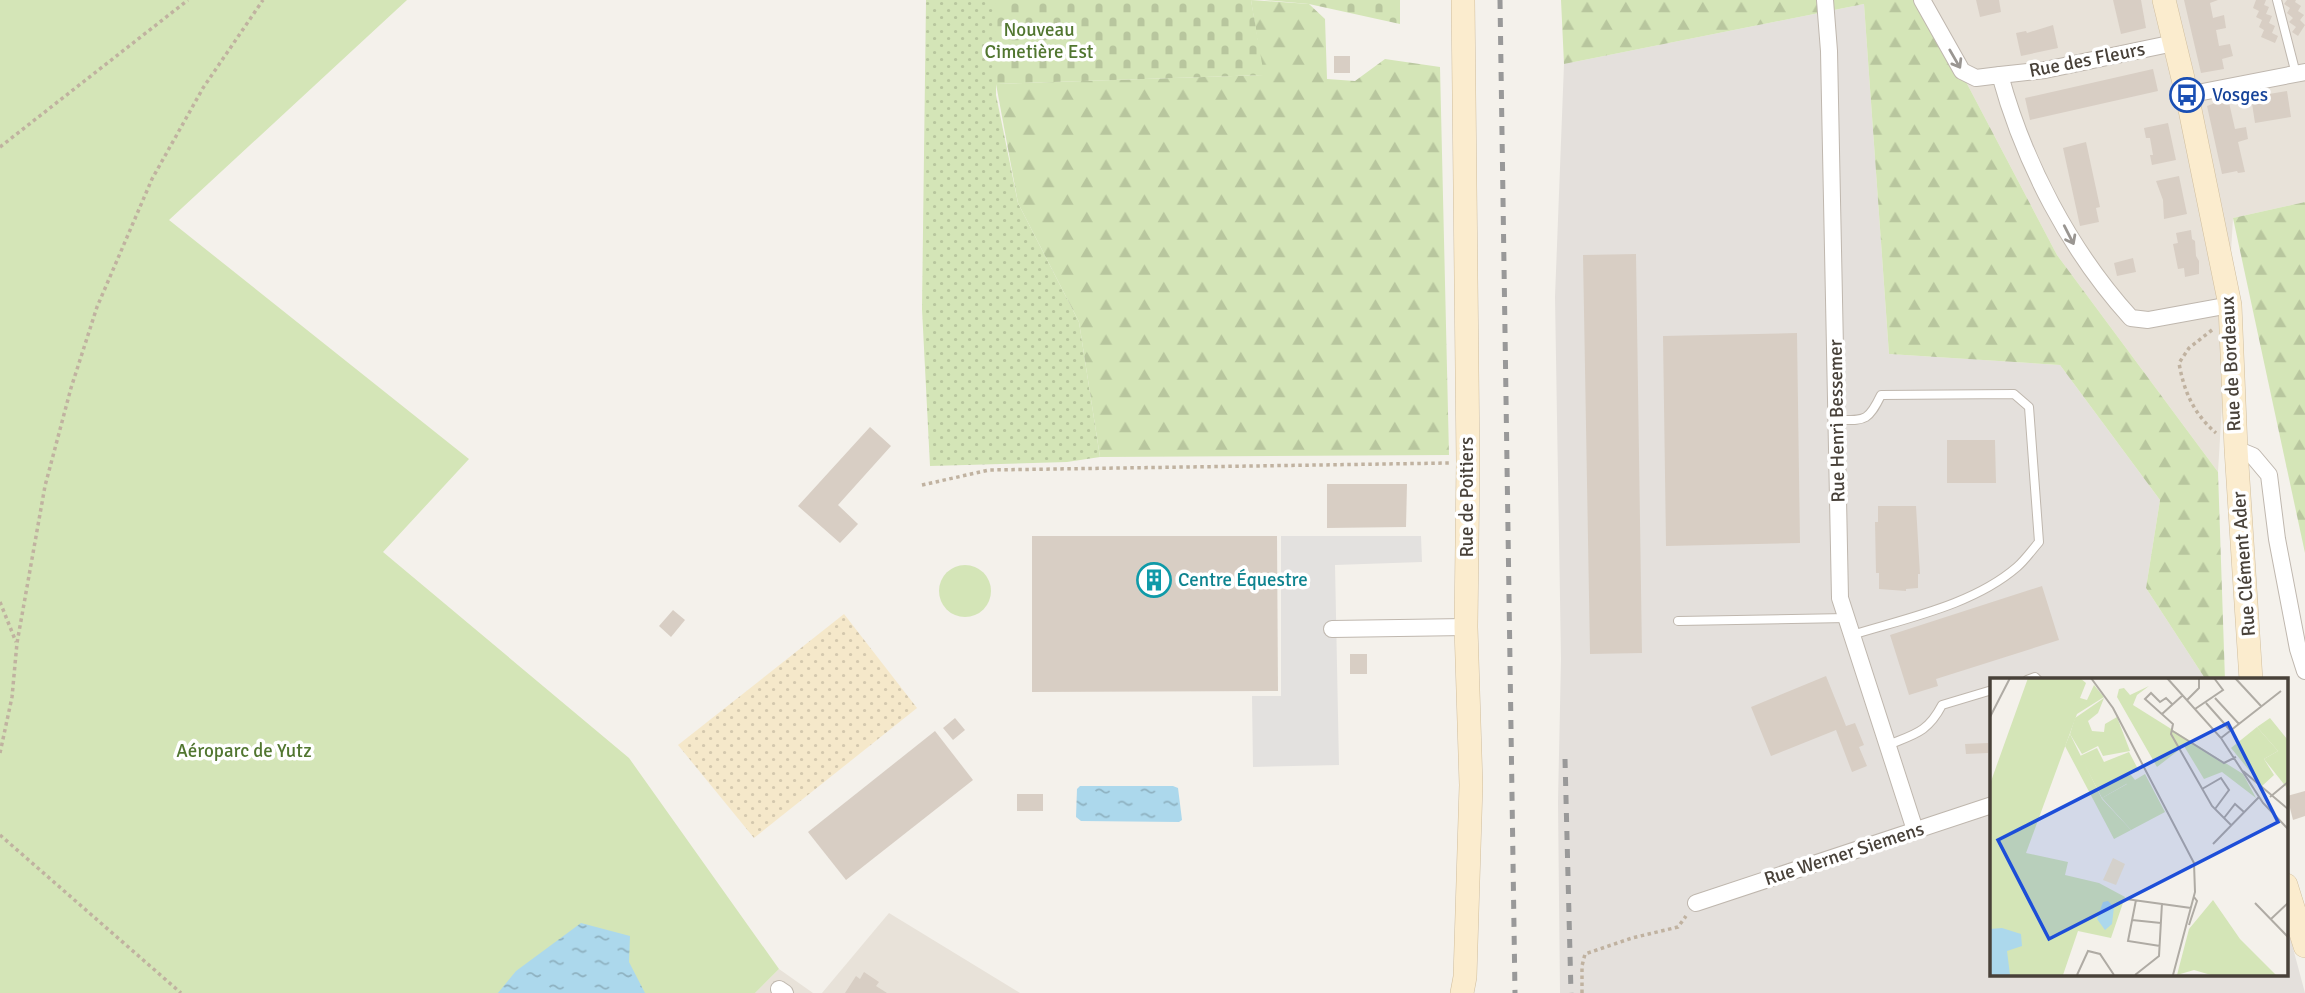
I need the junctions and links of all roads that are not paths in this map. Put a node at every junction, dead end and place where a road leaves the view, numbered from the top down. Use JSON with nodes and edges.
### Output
{"nodes":[{"id":1,"x":1463,"y":0,"type":"edge"},
{"id":2,"x":1825,"y":0,"type":"edge"},
{"id":3,"x":1922,"y":0,"type":"edge"},
{"id":4,"x":2164,"y":0,"type":"edge"},
{"id":5,"x":2277,"y":0,"type":"edge"},
{"id":6,"x":2174,"y":43,"type":"junction"},
{"id":7,"x":2301,"y":73,"type":"edge"},
{"id":8,"x":2000,"y":75,"type":"junction"},
{"id":9,"x":2188,"y":95,"type":"junction"},
{"id":10,"x":2230,"y":311,"type":"junction"},
{"id":11,"x":1837,"y":420,"type":"junction"},
{"id":12,"x":2236,"y":449,"type":"junction"},
{"id":13,"x":1847,"y":618,"type":"junction"},
{"id":14,"x":1678,"y":621,"type":"dead end"},
{"id":15,"x":1466,"y":627,"type":"junction"},
{"id":16,"x":1332,"y":629,"type":"dead end"},
{"id":17,"x":1852,"y":635,"type":"junction"},
{"id":18,"x":2305,"y":671,"type":"edge"},
{"id":19,"x":2251,"y":678,"type":"edge"},
{"id":20,"x":1990,"y":691,"type":"edge"},
{"id":21,"x":1888,"y":745,"type":"junction"},
{"id":22,"x":1990,"y":806,"type":"edge"},
{"id":23,"x":1915,"y":830,"type":"junction"},
{"id":24,"x":2288,"y":891,"type":"edge"},
{"id":25,"x":1696,"y":903,"type":"road end"},
{"id":26,"x":2305,"y":946,"type":"edge"},
{"id":27,"x":1462,"y":993,"type":"edge"}],
"edges":[{"from":1,"to":15,"type":"street","name":"Rue de Poitiers"},
{"from":2,"to":11,"type":"street","name":"Rue Henri Bessemer"},
{"from":3,"to":8,"type":"street","name":"Rue des Fleurs","one_way":true},
{"from":4,"to":6,"type":"street","name":"Rue de Bordeaux"},
{"from":5,"to":7,"type":"lane"},
{"from":6,"to":8,"type":"street","name":"Rue des Fleurs"},
{"from":6,"to":9,"type":"street","name":"Rue de Bordeaux"},
{"from":7,"to":9,"type":"street"},
{"from":8,"to":10,"type":"street","one_way":true},
{"from":9,"to":10,"type":"street","name":"Rue de Bordeaux"},
{"from":10,"to":12,"type":"street","name":"Rue de Bordeaux"},
{"from":11,"to":13,"type":"street","name":"Rue Henri Bessemer"},
{"from":11,"to":17,"type":"lane"},
{"from":12,"to":18,"type":"street","name":"Rue de Bordeaux"},
{"from":12,"to":19,"type":"street","name":"Rue Clément Ader"},
{"from":13,"to":14,"type":"lane"},
{"from":13,"to":17,"type":"street","name":"Rue Henri Bessemer"},
{"from":15,"to":16,"type":"street"},
{"from":15,"to":27,"type":"street","name":"Rue de Poitiers"},
{"from":17,"to":21,"type":"street","name":"Rue Henri Bessemer"},
{"from":20,"to":21,"type":"lane"},
{"from":21,"to":23,"type":"street","name":"Rue Henri Bessemer"},
{"from":22,"to":23,"type":"street","name":"Rue Werner Siemens"},
{"from":23,"to":25,"type":"street","name":"Rue Werner Siemens"},
{"from":24,"to":26,"type":"street"}]}
